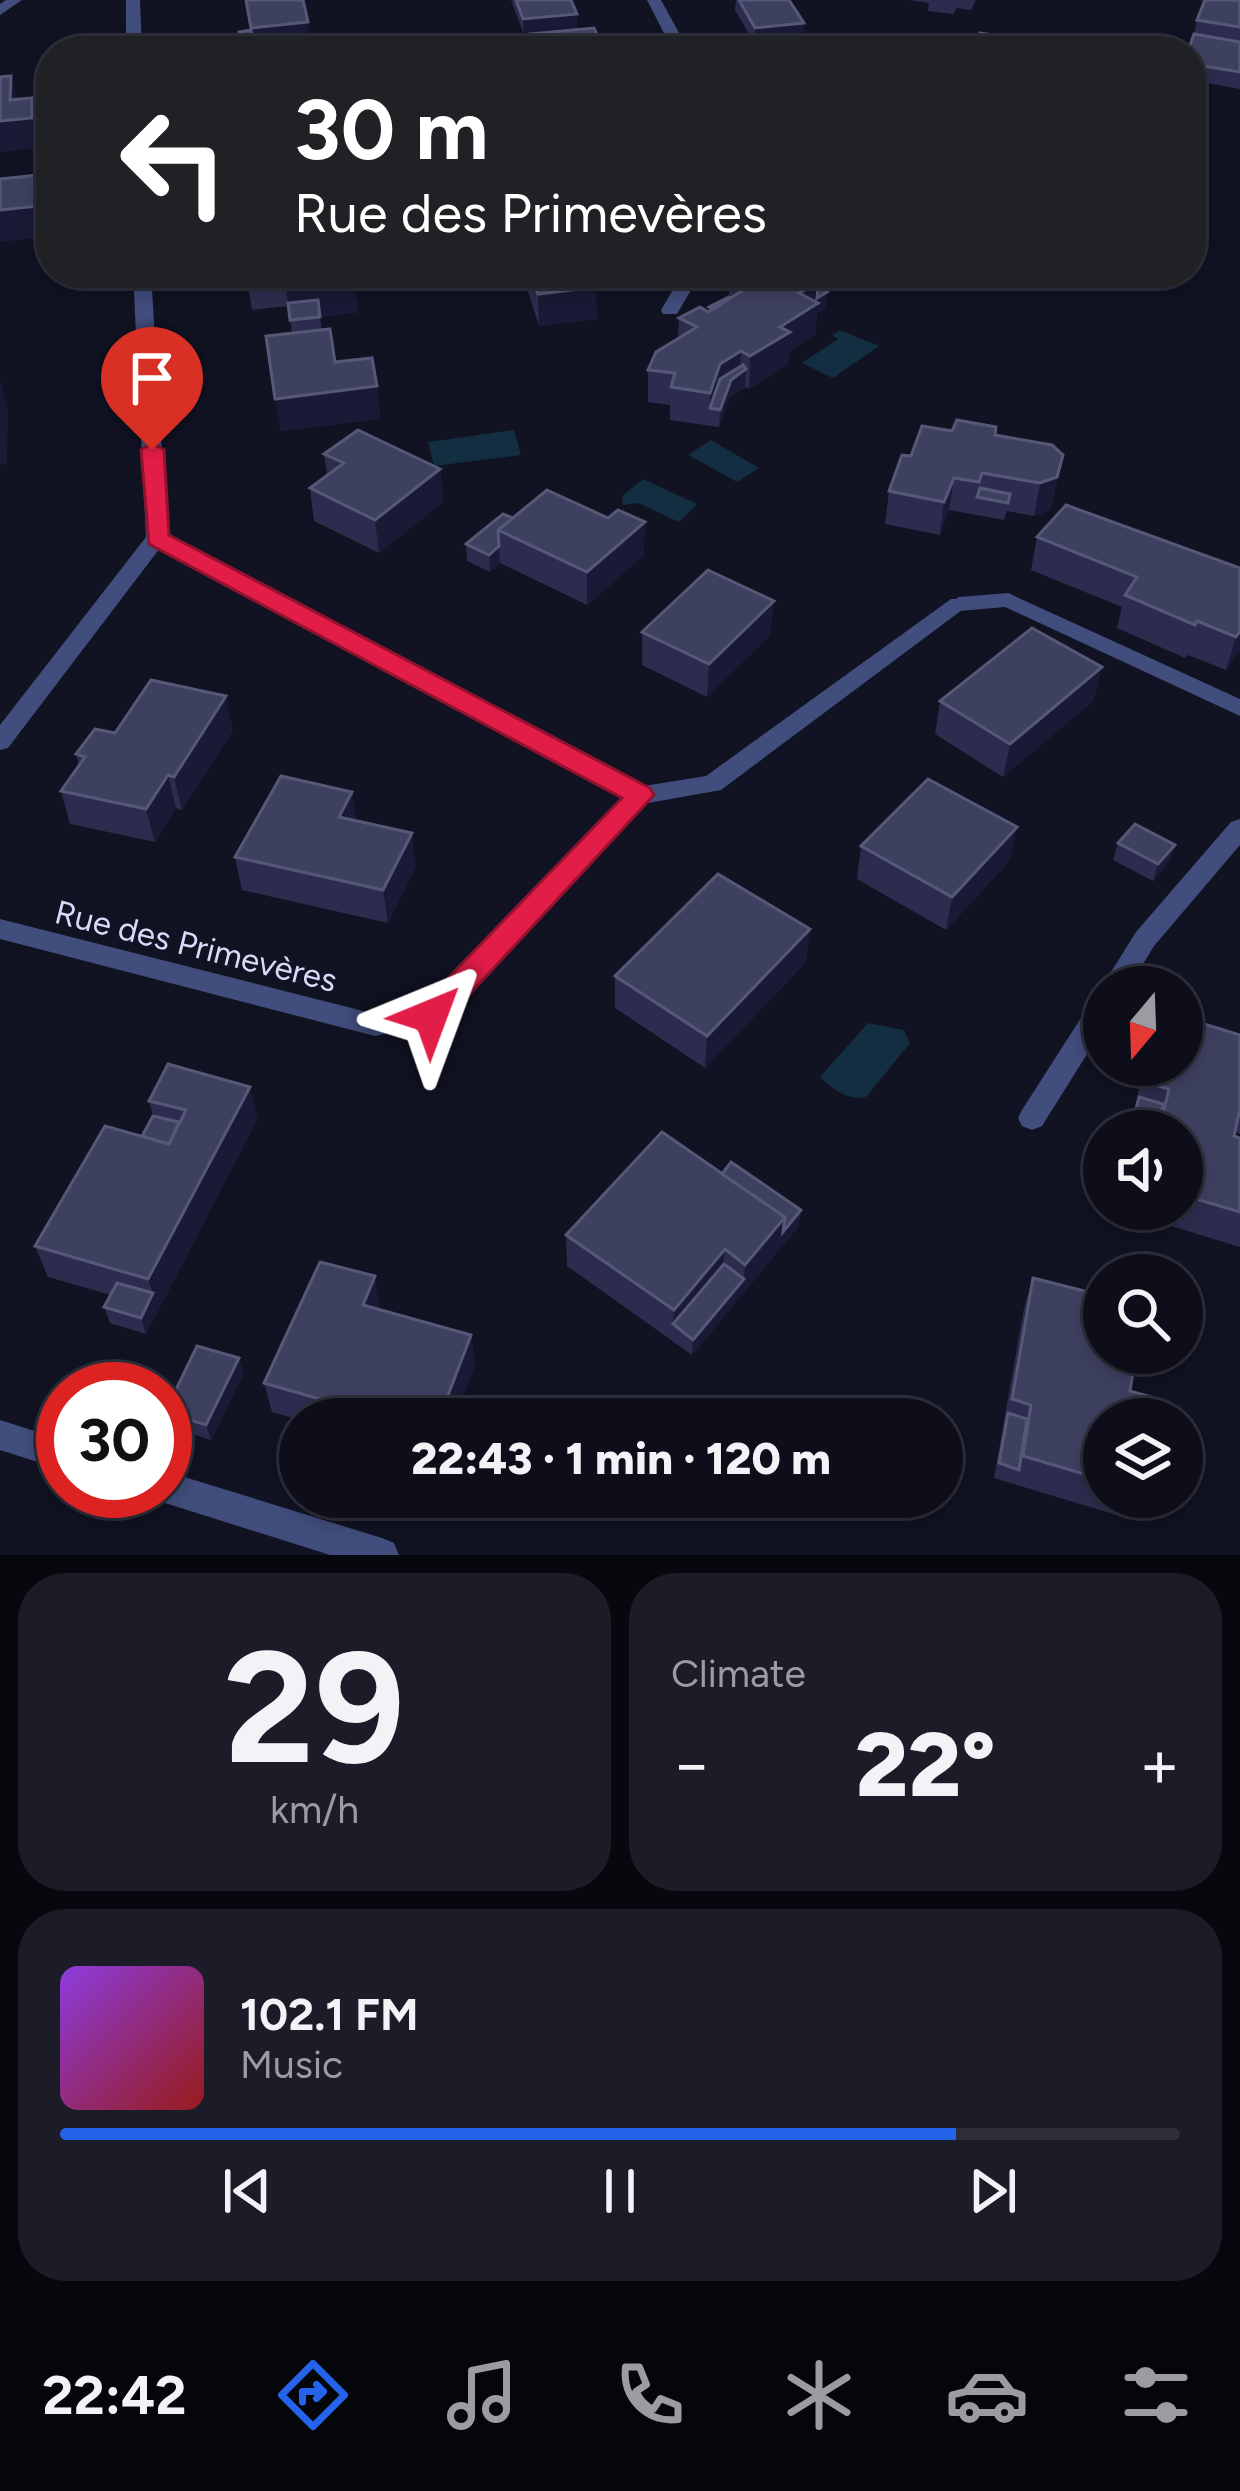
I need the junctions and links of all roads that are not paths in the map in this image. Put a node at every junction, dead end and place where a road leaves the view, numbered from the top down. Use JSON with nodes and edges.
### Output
{"nodes":[{"id":1,"x":15,"y":0,"type":"edge"},
{"id":2,"x":133,"y":0,"type":"edge"},
{"id":3,"x":654,"y":0,"type":"edge"},
{"id":4,"x":0,"y":11,"type":"edge"},
{"id":5,"x":134,"y":36,"type":"edge"},
{"id":6,"x":673,"y":36,"type":"edge"},
{"id":7,"x":143,"y":288,"type":"edge"},
{"id":8,"x":683,"y":288,"type":"edge"},
{"id":9,"x":670,"y":310,"type":"dead end"},
{"id":10,"x":157,"y":538,"type":"junction"},
{"id":11,"x":1240,"y":709,"type":"edge"},
{"id":12,"x":0,"y":742,"type":"edge"},
{"id":13,"x":640,"y":795,"type":"junction"},
{"id":14,"x":1240,"y":828,"type":"edge"},
{"id":15,"x":0,"y":929,"type":"edge"},
{"id":16,"x":1128,"y":966,"type":"edge"},
{"id":17,"x":1083,"y":1037,"type":"edge"},
{"id":18,"x":1032,"y":1118,"type":"dead end"},
{"id":19,"x":0,"y":1435,"type":"edge"},
{"id":20,"x":36,"y":1446,"type":"edge"},
{"id":21,"x":192,"y":1495,"type":"edge"},
{"id":22,"x":382,"y":1555,"type":"edge"}],
"edges":[{"from":1,"to":4,"type":"street"},
{"from":2,"to":5,"type":"street"},
{"from":3,"to":6,"type":"street"},
{"from":7,"to":10,"type":"street"},
{"from":8,"to":9,"type":"street"},
{"from":10,"to":12,"type":"street"},
{"from":10,"to":13,"type":"street"},
{"from":11,"to":13,"type":"street"},
{"from":13,"to":15,"type":"street","name":"Rue des Primevères"},
{"from":14,"to":16,"type":"street"},
{"from":17,"to":18,"type":"street"},
{"from":19,"to":20,"type":"street"},
{"from":21,"to":22,"type":"street"}]}
